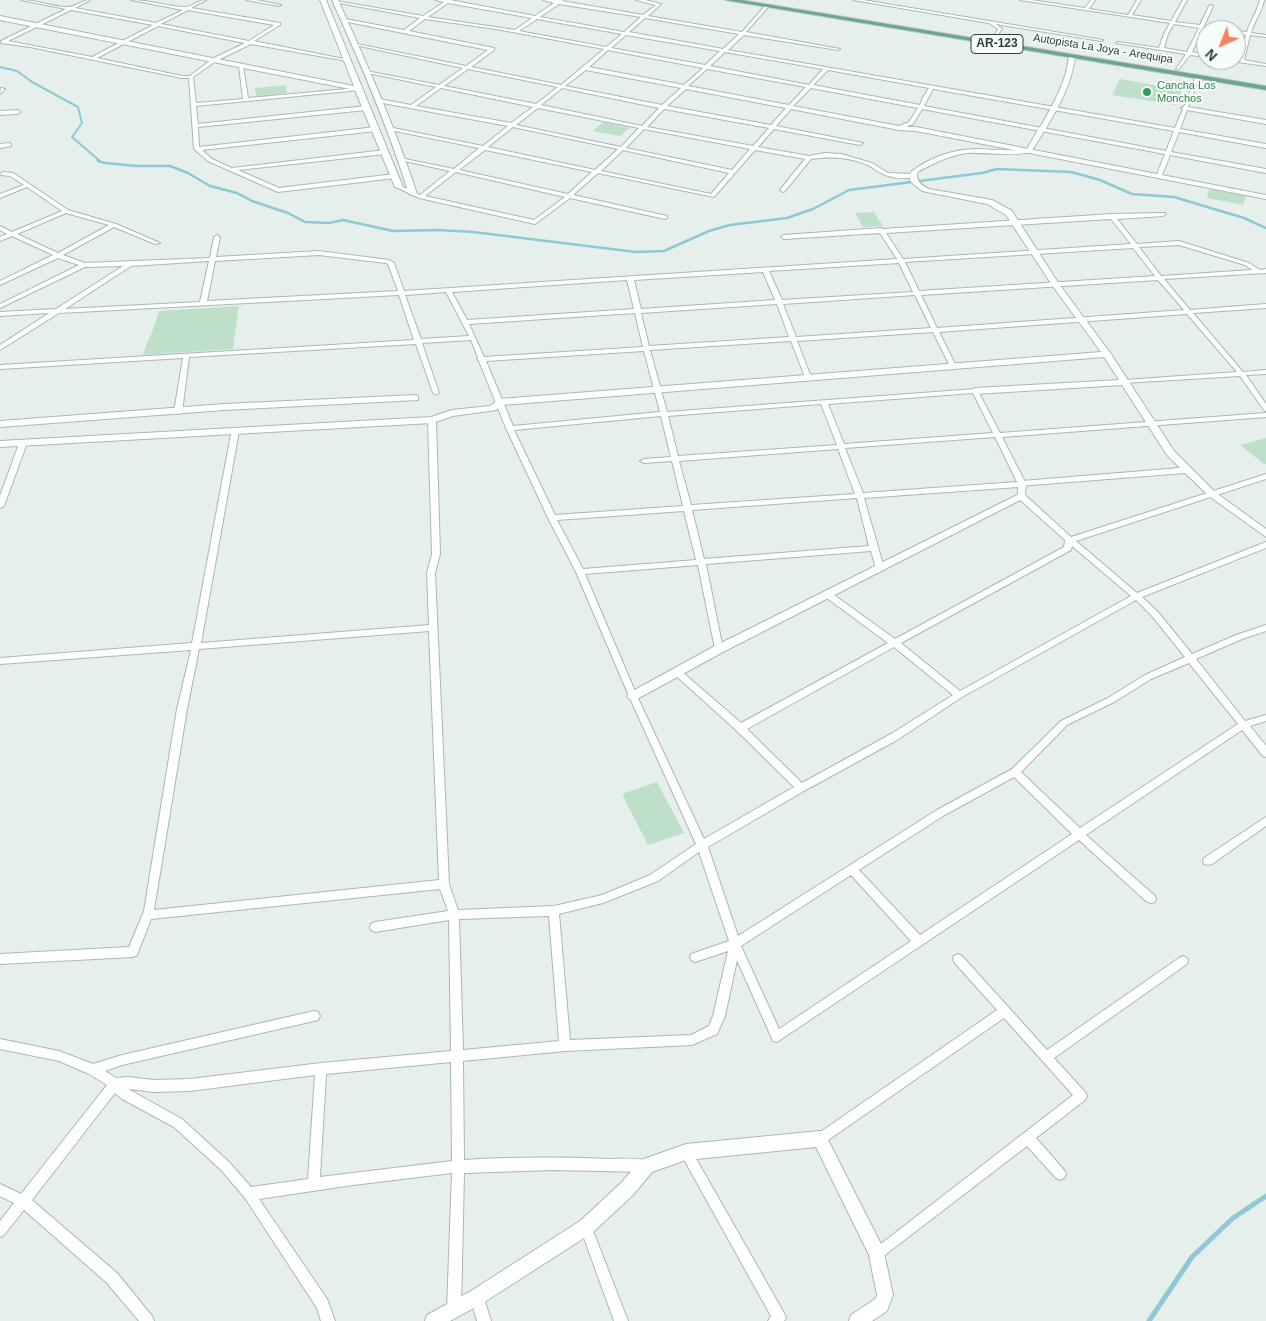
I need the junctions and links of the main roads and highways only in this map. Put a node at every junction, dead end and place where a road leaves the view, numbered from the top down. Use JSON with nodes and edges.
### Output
{"nodes":[{"id":1,"x":728,"y":0,"type":"edge"},
{"id":2,"x":756,"y":0,"type":"edge"},
{"id":3,"x":1266,"y":83,"type":"edge"},
{"id":4,"x":1266,"y":88,"type":"edge"}],
"edges":[{"from":1,"to":4,"type":"main road","name":"Autopista La Joya - Arequipa","number":"AR-123"},
{"from":2,"to":3,"type":"main road","name":"Autopista La Joya - Arequipa","number":"AR-123"}]}
